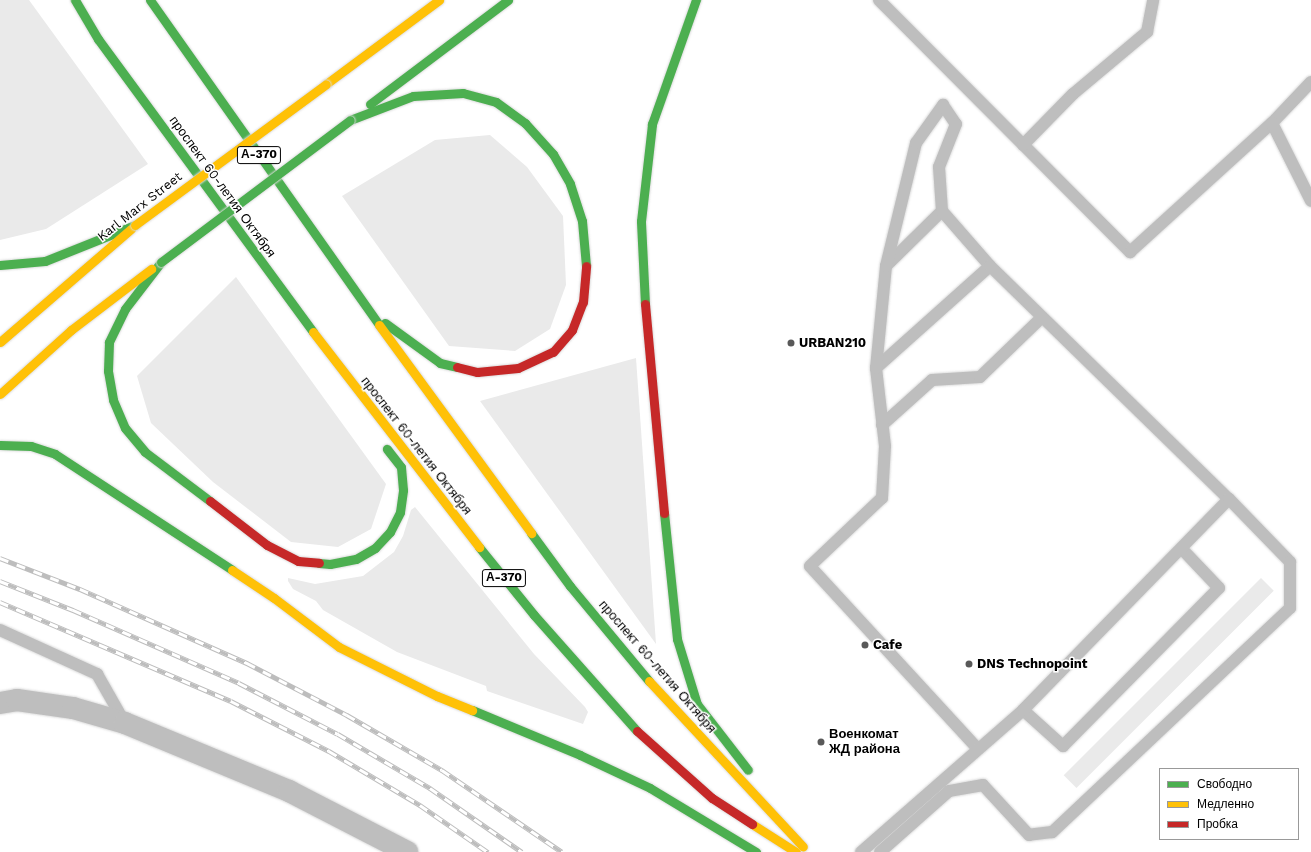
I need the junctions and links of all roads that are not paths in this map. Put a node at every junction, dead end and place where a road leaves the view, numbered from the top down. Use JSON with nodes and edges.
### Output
{"nodes":[{"id":1,"x":73,"y":0,"type":"edge"},
{"id":2,"x":150,"y":0,"type":"edge"},
{"id":3,"x":429,"y":0,"type":"edge"},
{"id":4,"x":439,"y":0,"type":"edge"},
{"id":5,"x":508,"y":0,"type":"edge"},
{"id":6,"x":696,"y":0,"type":"edge"},
{"id":7,"x":879,"y":0,"type":"edge"},
{"id":8,"x":1153,"y":0,"type":"edge"},
{"id":9,"x":407,"y":24,"type":"junction"},
{"id":10,"x":1311,"y":82,"type":"edge"},
{"id":11,"x":350,"y":120,"type":"junction"},
{"id":12,"x":1272,"y":123,"type":"junction"},
{"id":13,"x":1023,"y":145,"type":"junction"},
{"id":14,"x":1311,"y":201,"type":"edge"},
{"id":15,"x":942,"y":211,"type":"junction"},
{"id":16,"x":135,"y":225,"type":"junction"},
{"id":17,"x":258,"y":260,"type":"junction"},
{"id":18,"x":161,"y":262,"type":"junction"},
{"id":19,"x":0,"y":265,"type":"edge"},
{"id":20,"x":886,"y":266,"type":"junction"},
{"id":21,"x":990,"y":266,"type":"junction"},
{"id":22,"x":368,"y":310,"type":"junction"},
{"id":23,"x":1041,"y":318,"type":"junction"},
{"id":24,"x":0,"y":342,"type":"edge"},
{"id":25,"x":876,"y":368,"type":"junction"},
{"id":26,"x":0,"y":394,"type":"edge"},
{"id":27,"x":364,"y":414,"type":"dead end"},
{"id":28,"x":882,"y":425,"type":"junction"},
{"id":29,"x":381,"y":440,"type":"dead end"},
{"id":30,"x":0,"y":445,"type":"edge"},
{"id":31,"x":1229,"y":499,"type":"junction"},
{"id":32,"x":1182,"y":549,"type":"junction"},
{"id":33,"x":0,"y":630,"type":"edge"},
{"id":34,"x":0,"y":703,"type":"edge"},
{"id":35,"x":1023,"y":710,"type":"junction"},
{"id":36,"x":125,"y":723,"type":"junction"},
{"id":37,"x":978,"y":749,"type":"junction"},
{"id":38,"x":407,"y":852,"type":"edge"},
{"id":39,"x":756,"y":852,"type":"edge"},
{"id":40,"x":796,"y":852,"type":"edge"},
{"id":41,"x":808,"y":852,"type":"edge"},
{"id":42,"x":811,"y":852,"type":"edge"},
{"id":43,"x":860,"y":852,"type":"edge"},
{"id":44,"x":880,"y":852,"type":"edge"}],
"edges":[{"from":1,"to":17,"type":"main road","name":"проспект 60-летия Октября","number":"А-370"},
{"from":2,"to":22,"type":"main road","name":"проспект 60-летия Октября","number":"А-370"},
{"from":3,"to":9,"type":"main road"},
{"from":4,"to":9,"type":"main road","name":"Karl Marx Street"},
{"from":5,"to":11,"type":"main road"},
{"from":6,"to":42,"type":"main road"},
{"from":7,"to":13,"type":"lane"},
{"from":8,"to":13,"type":"lane"},
{"from":9,"to":16,"type":"main road","name":"Karl Marx Street","bridge":true},
{"from":10,"to":12,"type":"lane"},
{"from":11,"to":18,"type":"main road","bridge":true},
{"from":11,"to":22,"type":"main road"},
{"from":12,"to":13,"type":"lane"},
{"from":12,"to":14,"type":"lane"},
{"from":15,"to":20,"type":"lane"},
{"from":15,"to":20,"type":"lane"},
{"from":15,"to":21,"type":"lane"},
{"from":16,"to":19,"type":"main road"},
{"from":16,"to":24,"type":"main road","name":"Karl Marx Street"},
{"from":17,"to":27,"type":"main road"},
{"from":17,"to":40,"type":"main road","name":"проспект 60-летия Октября","number":"А-370"},
{"from":18,"to":26,"type":"main road"},
{"from":18,"to":29,"type":"main road"},
{"from":20,"to":25,"type":"lane"},
{"from":21,"to":23,"type":"lane"},
{"from":21,"to":25,"type":"lane"},
{"from":22,"to":41,"type":"main road","name":"проспект 60-летия Октября","number":"А-370"},
{"from":23,"to":28,"type":"lane"},
{"from":23,"to":31,"type":"lane"},
{"from":25,"to":28,"type":"lane"},
{"from":28,"to":37,"type":"lane"},
{"from":30,"to":39,"type":"main road"},
{"from":31,"to":32,"type":"lane"},
{"from":31,"to":44,"type":"lane"},
{"from":32,"to":35,"type":"lane"},
{"from":32,"to":35,"type":"lane"},
{"from":33,"to":36,"type":"lane"},
{"from":34,"to":36,"type":"street"},
{"from":35,"to":37,"type":"lane"},
{"from":36,"to":38,"type":"street"},
{"from":37,"to":43,"type":"lane"}]}
